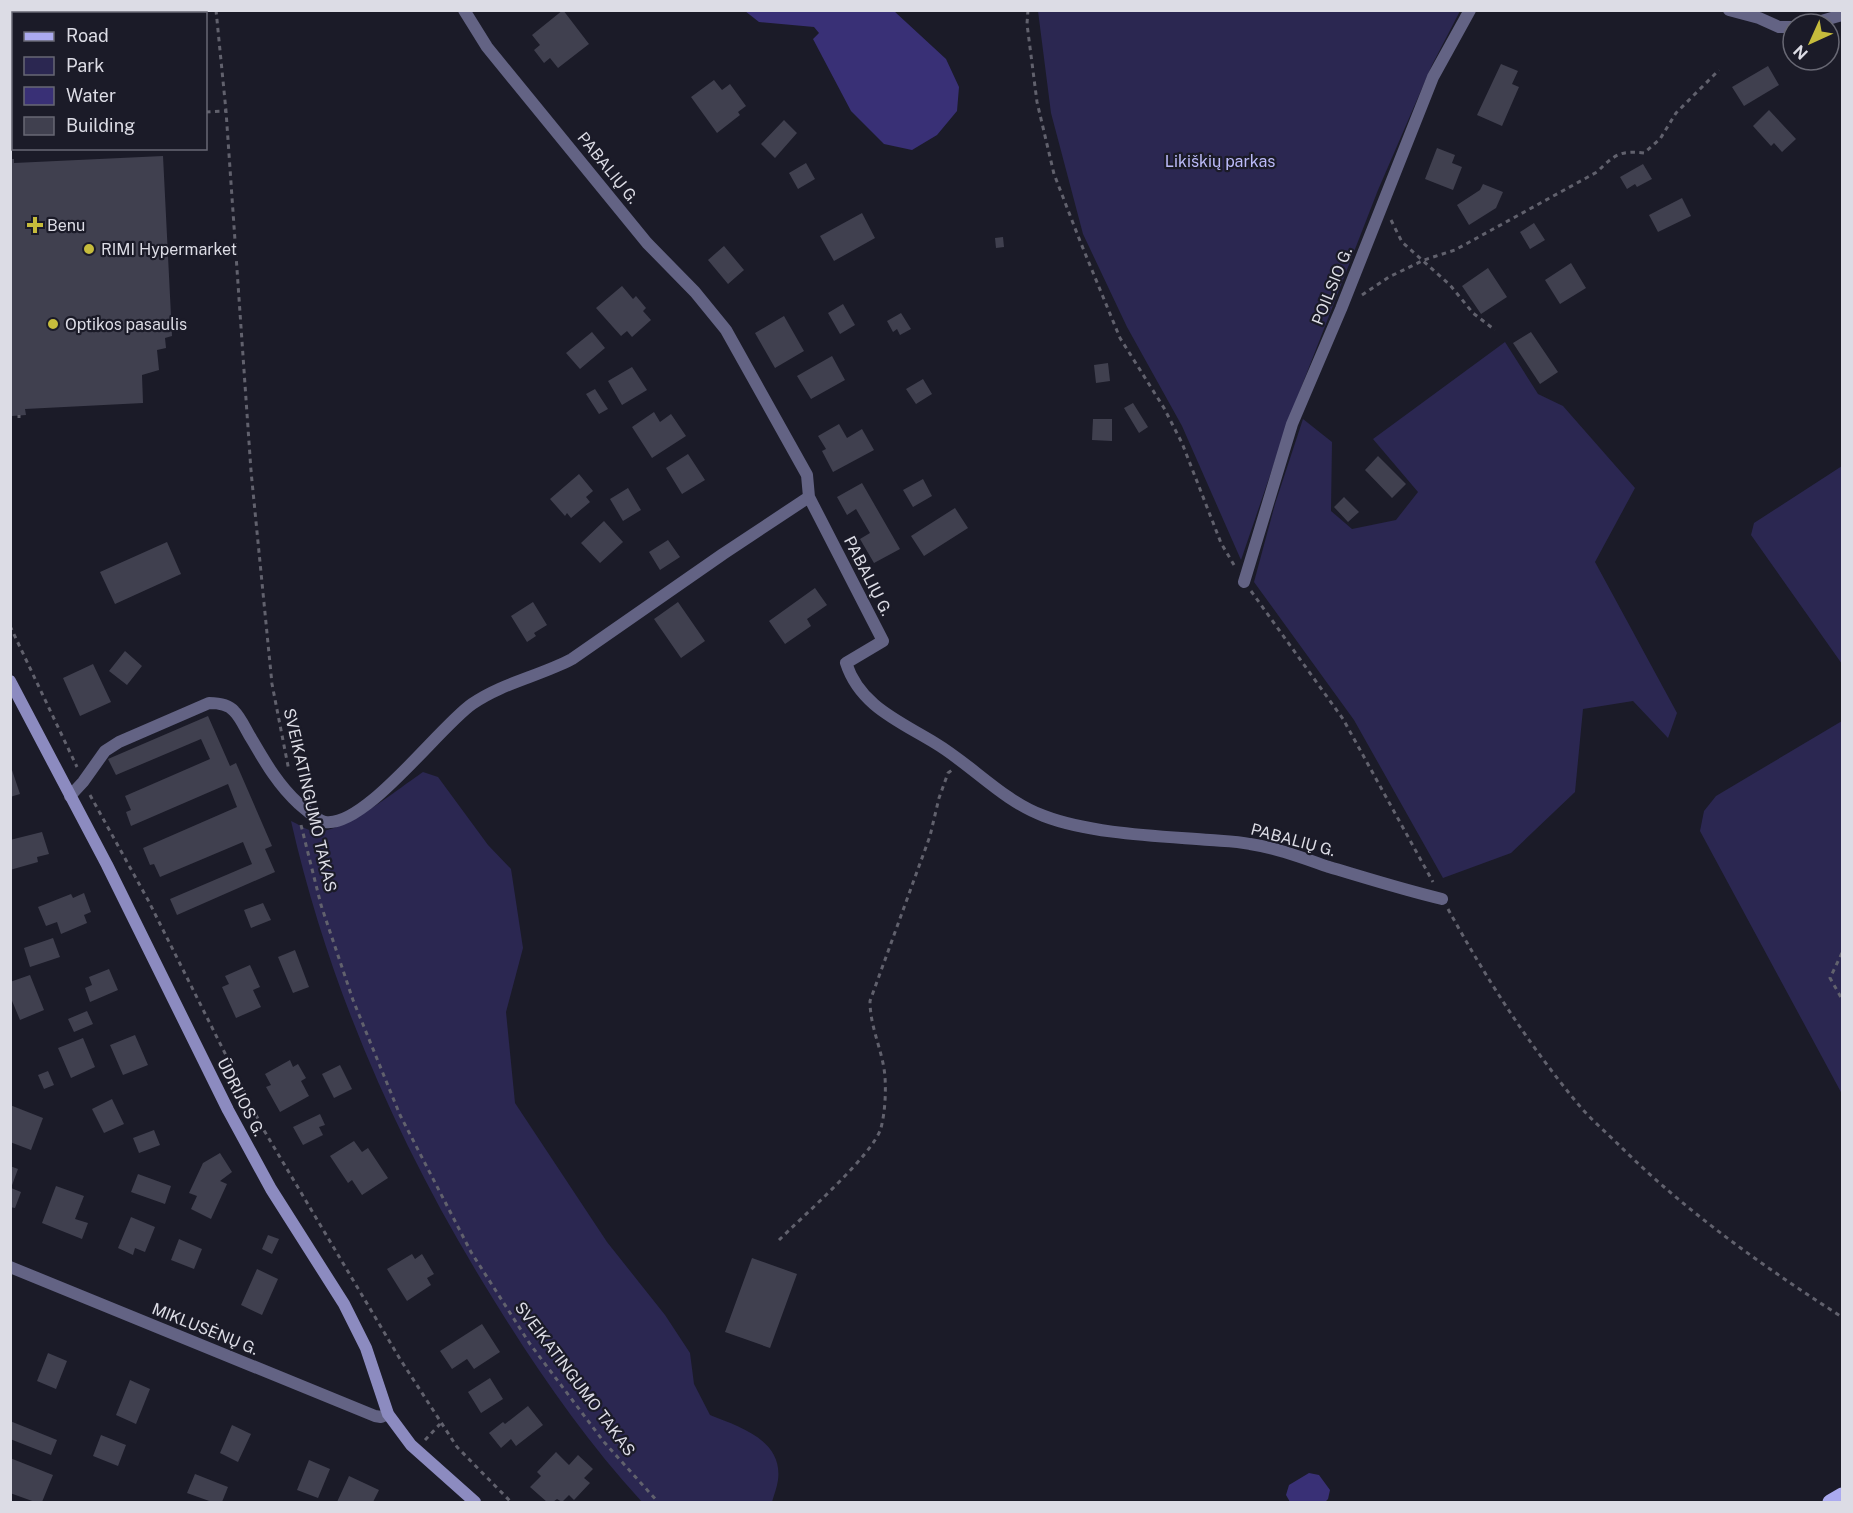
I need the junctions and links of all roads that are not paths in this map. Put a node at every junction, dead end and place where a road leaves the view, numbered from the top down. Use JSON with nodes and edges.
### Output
{"nodes":[{"id":1,"x":464,"y":10,"type":"edge"},
{"id":2,"x":1470,"y":10,"type":"edge"},
{"id":3,"x":1730,"y":10,"type":"edge"},
{"id":4,"x":1781,"y":27,"type":"edge"},
{"id":5,"x":809,"y":497,"type":"junction"},
{"id":6,"x":1244,"y":582,"type":"road end"},
{"id":7,"x":10,"y":681,"type":"edge"},
{"id":8,"x":70,"y":796,"type":"junction"},
{"id":9,"x":1442,"y":899,"type":"road end"},
{"id":10,"x":10,"y":1267,"type":"edge"},
{"id":11,"x":388,"y":1414,"type":"junction"},
{"id":12,"x":1842,"y":1495,"type":"edge"},
{"id":13,"x":475,"y":1503,"type":"edge"},
{"id":14,"x":1830,"y":1503,"type":"edge"}],
"edges":[{"from":1,"to":5,"type":"street","name":"PABALIŲ G."},
{"from":2,"to":6,"type":"street","name":"POILSIO G."},
{"from":3,"to":4,"type":"street"},
{"from":5,"to":8,"type":"street"},
{"from":5,"to":9,"type":"street","name":"PABALIŲ G."},
{"from":7,"to":8,"type":"main road","name":"ŪDRIJOS G."},
{"from":8,"to":11,"type":"main road","name":"ŪDRIJOS G."},
{"from":10,"to":11,"type":"street","name":"MIKLUSĖNŲ G."},
{"from":11,"to":13,"type":"main road","name":"ŪDRIJOS G."},
{"from":12,"to":14,"type":"main road"}]}
